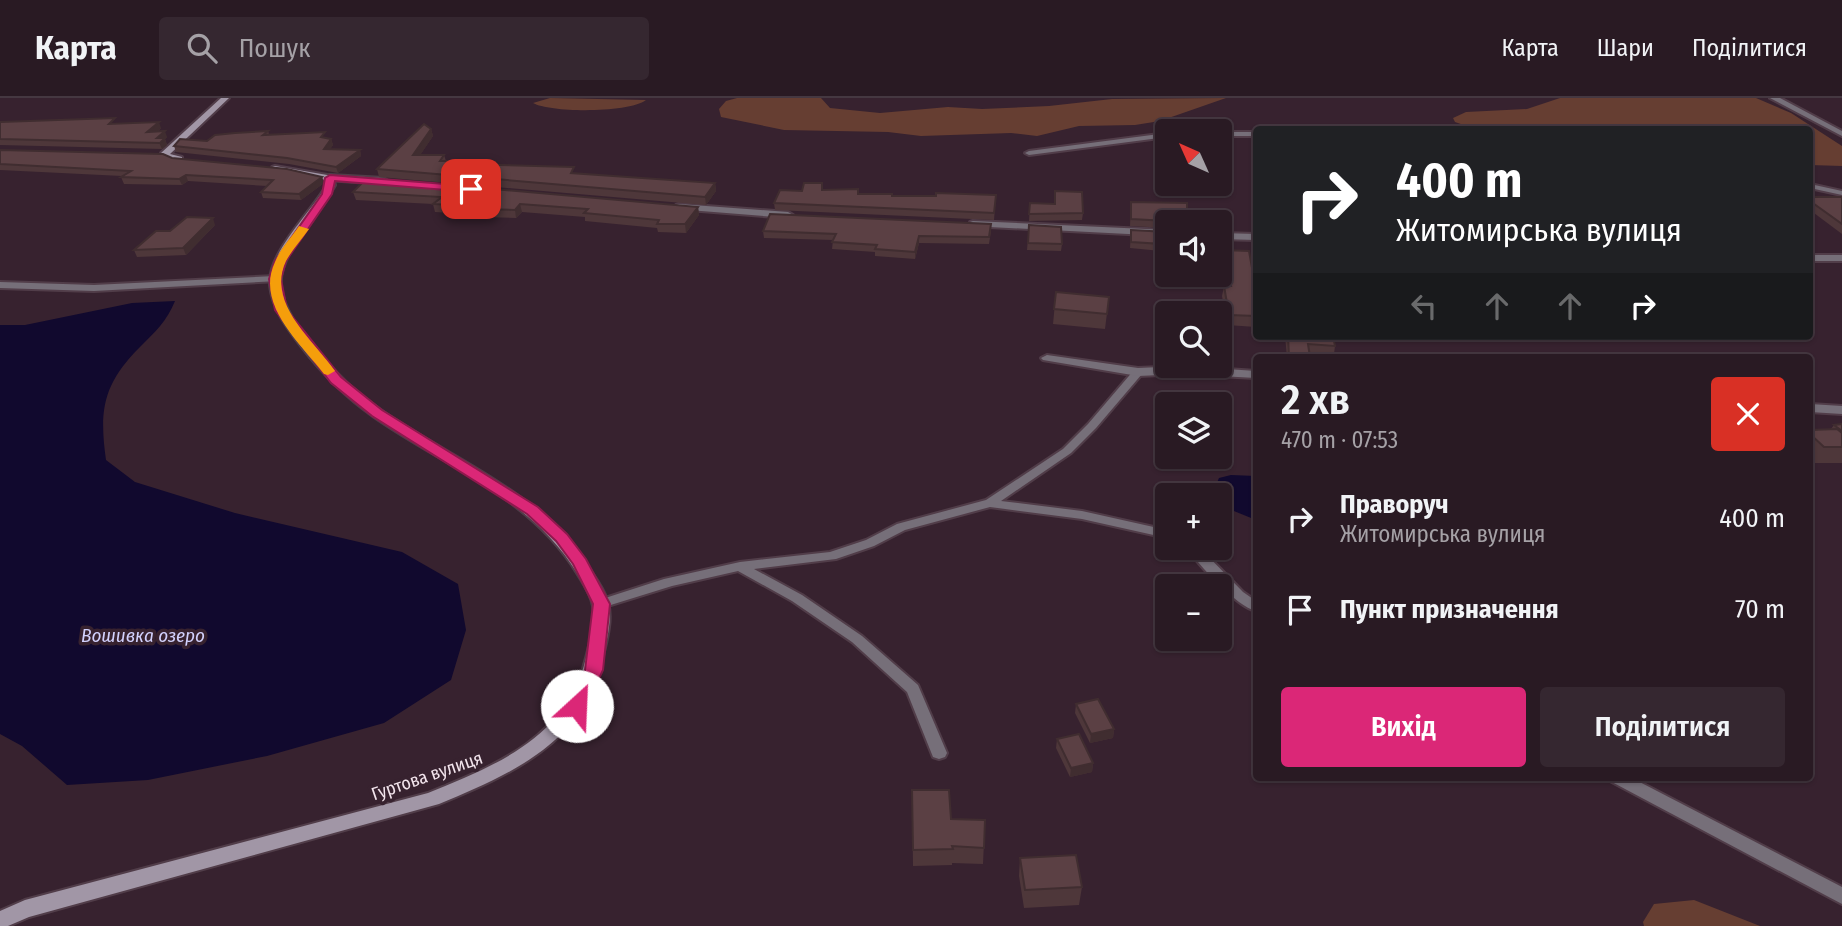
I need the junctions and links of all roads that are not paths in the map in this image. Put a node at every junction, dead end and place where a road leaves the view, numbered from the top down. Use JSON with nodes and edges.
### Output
{"nodes":[{"id":1,"x":1773,"y":98,"type":"edge"},
{"id":2,"x":222,"y":101,"type":"edge"},
{"id":3,"x":1232,"y":134,"type":"edge"},
{"id":4,"x":1253,"y":134,"type":"edge"},
{"id":5,"x":1842,"y":134,"type":"edge"},
{"id":6,"x":1155,"y":137,"type":"edge"},
{"id":7,"x":1029,"y":153,"type":"dead end"},
{"id":8,"x":150,"y":155,"type":"edge"},
{"id":9,"x":164,"y":155,"type":"junction"},
{"id":10,"x":193,"y":160,"type":"edge"},
{"id":11,"x":262,"y":167,"type":"edge"},
{"id":12,"x":330,"y":178,"type":"junction"},
{"id":13,"x":391,"y":181,"type":"edge"},
{"id":14,"x":1813,"y":187,"type":"edge"},
{"id":15,"x":1842,"y":193,"type":"edge"},
{"id":16,"x":669,"y":206,"type":"edge"},
{"id":17,"x":804,"y":216,"type":"edge"},
{"id":18,"x":958,"y":223,"type":"edge"},
{"id":19,"x":1155,"y":232,"type":"edge"},
{"id":20,"x":1232,"y":236,"type":"edge"},
{"id":21,"x":1253,"y":237,"type":"edge"},
{"id":22,"x":1813,"y":258,"type":"edge"},
{"id":23,"x":1842,"y":258,"type":"edge"},
{"id":24,"x":275,"y":279,"type":"junction"},
{"id":25,"x":0,"y":285,"type":"edge"},
{"id":26,"x":1047,"y":358,"type":"dead end"},
{"id":27,"x":1138,"y":372,"type":"junction"},
{"id":28,"x":1253,"y":375,"type":"edge"},
{"id":29,"x":1813,"y":408,"type":"edge"},
{"id":30,"x":1842,"y":410,"type":"edge"},
{"id":31,"x":990,"y":503,"type":"junction"},
{"id":32,"x":1155,"y":531,"type":"edge"},
{"id":33,"x":1204,"y":560,"type":"edge"},
{"id":34,"x":740,"y":566,"type":"junction"},
{"id":35,"x":601,"y":604,"type":"junction"},
{"id":36,"x":1253,"y":605,"type":"edge"},
{"id":37,"x":939,"y":753,"type":"dead end"},
{"id":38,"x":1624,"y":781,"type":"edge"},
{"id":39,"x":1842,"y":896,"type":"edge"},
{"id":40,"x":0,"y":920,"type":"edge"}],
"edges":[{"from":1,"to":5,"type":"street"},
{"from":2,"to":9,"type":"street"},
{"from":3,"to":4,"type":"lane"},
{"from":6,"to":7,"type":"lane"},
{"from":8,"to":9,"type":"street"},
{"from":9,"to":10,"type":"street"},
{"from":11,"to":12,"type":"street"},
{"from":12,"to":13,"type":"street"},
{"from":12,"to":24,"type":"street"},
{"from":14,"to":15,"type":"lane"},
{"from":16,"to":17,"type":"street"},
{"from":18,"to":19,"type":"street"},
{"from":20,"to":21,"type":"street"},
{"from":22,"to":23,"type":"street"},
{"from":24,"to":25,"type":"lane"},
{"from":24,"to":35,"type":"street"},
{"from":26,"to":27,"type":"street"},
{"from":27,"to":28,"type":"street"},
{"from":27,"to":31,"type":"lane"},
{"from":29,"to":30,"type":"street"},
{"from":31,"to":32,"type":"lane"},
{"from":31,"to":34,"type":"lane"},
{"from":33,"to":36,"type":"lane"},
{"from":34,"to":35,"type":"lane"},
{"from":34,"to":37,"type":"lane"},
{"from":35,"to":40,"type":"street","name":"Гуртова вулиця"},
{"from":38,"to":39,"type":"lane"}]}
